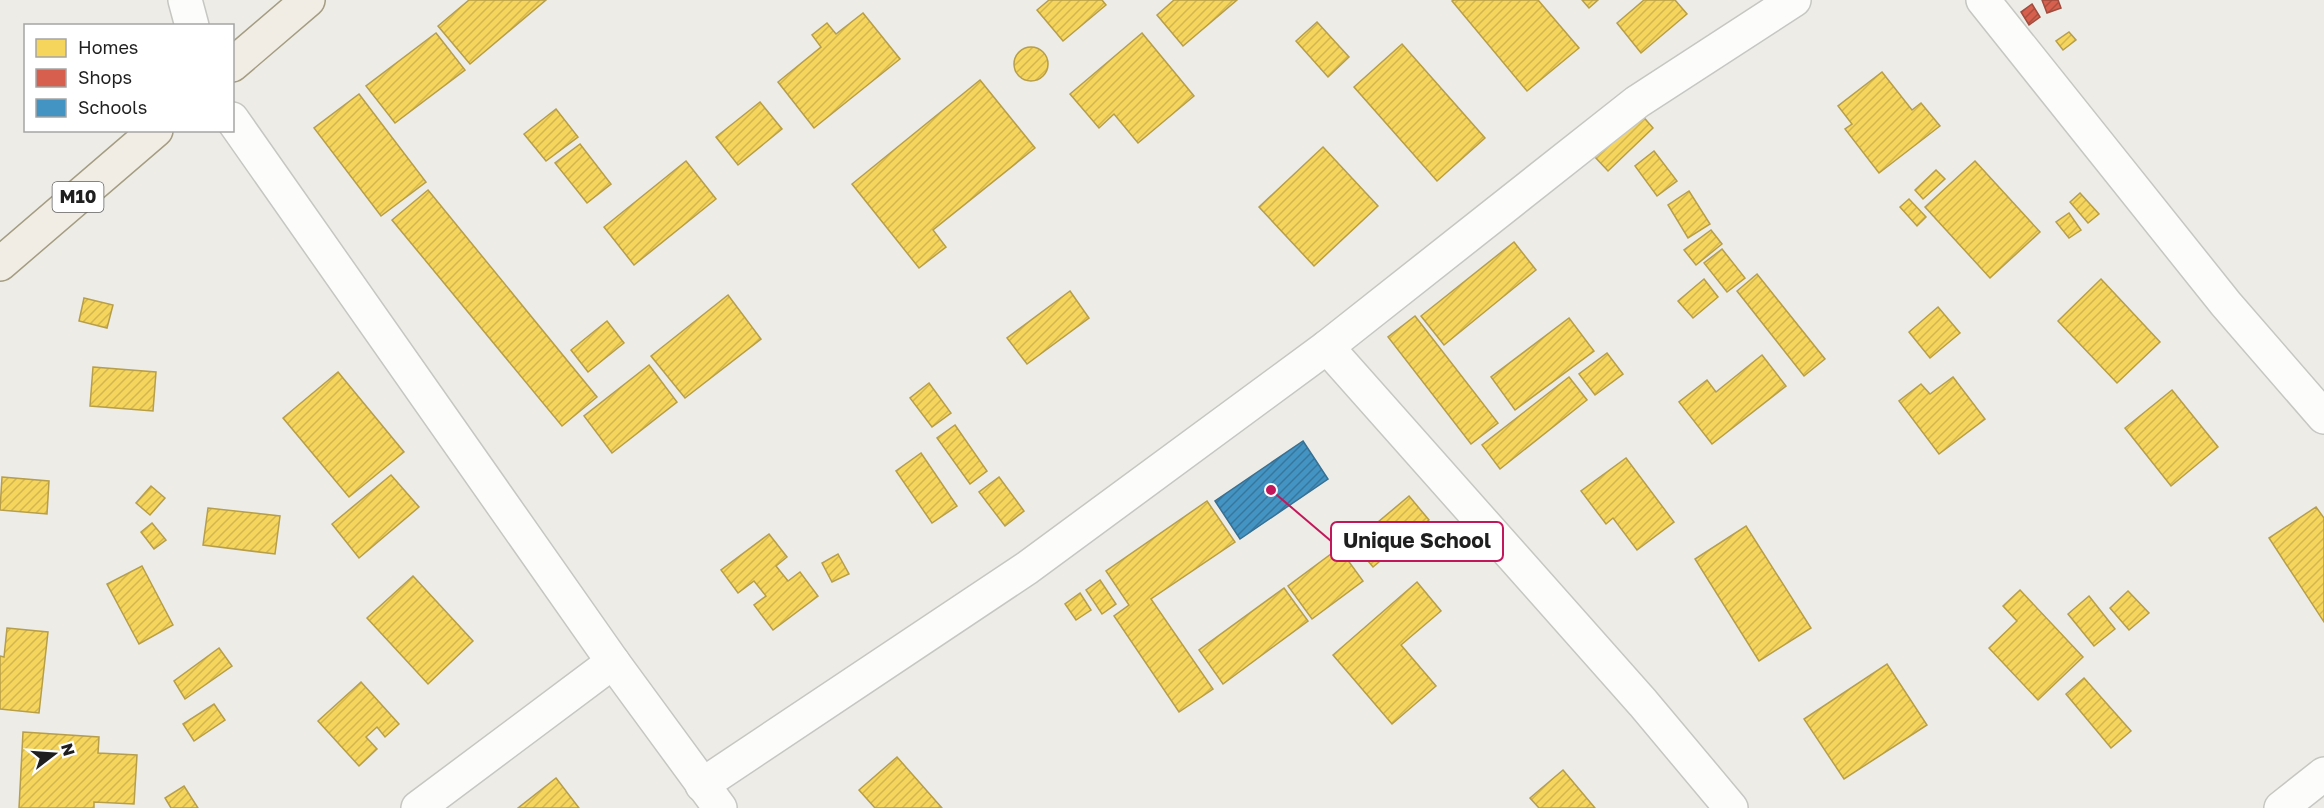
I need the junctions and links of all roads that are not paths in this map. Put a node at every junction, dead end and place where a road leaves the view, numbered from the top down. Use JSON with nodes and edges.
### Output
{"nodes":[{"id":1,"x":185,"y":0,"type":"edge"},
{"id":2,"x":308,"y":0,"type":"edge"},
{"id":3,"x":1794,"y":0,"type":"edge"},
{"id":4,"x":1983,"y":0,"type":"edge"},
{"id":5,"x":191,"y":24,"type":"edge"},
{"id":6,"x":234,"y":63,"type":"edge"},
{"id":7,"x":234,"y":122,"type":"edge"},
{"id":8,"x":154,"y":132,"type":"edge"},
{"id":9,"x":0,"y":264,"type":"edge"},
{"id":10,"x":1327,"y":346,"type":"junction"},
{"id":11,"x":2324,"y":417,"type":"edge"},
{"id":12,"x":613,"y":662,"type":"junction"},
{"id":13,"x":2324,"y":774,"type":"edge"},
{"id":14,"x":711,"y":797,"type":"edge"},
{"id":15,"x":418,"y":808,"type":"edge"},
{"id":16,"x":1731,"y":808,"type":"edge"},
{"id":17,"x":2281,"y":808,"type":"edge"}],
"edges":[{"from":1,"to":5,"type":"street"},
{"from":2,"to":6,"type":"main road"},
{"from":3,"to":10,"type":"street"},
{"from":4,"to":11,"type":"street"},
{"from":7,"to":12,"type":"street"},
{"from":8,"to":9,"type":"main road","number":"M10"},
{"from":10,"to":14,"type":"street"},
{"from":10,"to":16,"type":"street"},
{"from":12,"to":14,"type":"street"},
{"from":12,"to":15,"type":"street"},
{"from":13,"to":17,"type":"street"}]}
